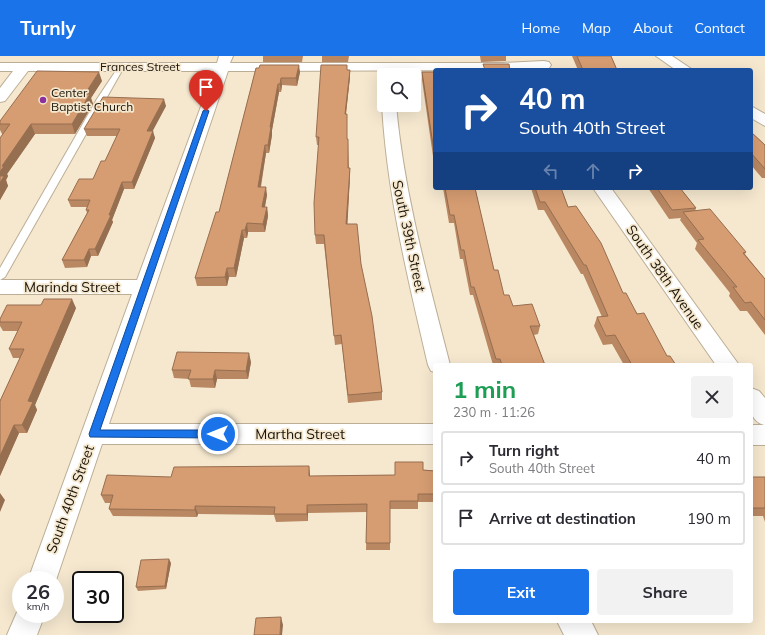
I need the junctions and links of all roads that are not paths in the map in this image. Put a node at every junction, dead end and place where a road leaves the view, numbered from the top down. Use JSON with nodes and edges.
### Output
{"nodes":[{"id":1,"x":663,"y":56,"type":"edge"},
{"id":2,"x":224,"y":62,"type":"edge"},
{"id":3,"x":545,"y":64,"type":"edge"},
{"id":4,"x":388,"y":66,"type":"edge"},
{"id":5,"x":121,"y":67,"type":"junction"},
{"id":6,"x":0,"y":68,"type":"edge"},
{"id":7,"x":23,"y":68,"type":"junction"},
{"id":8,"x":683,"y":68,"type":"edge"},
{"id":9,"x":0,"y":98,"type":"edge"},
{"id":10,"x":389,"y":112,"type":"edge"},
{"id":11,"x":753,"y":112,"type":"edge"},
{"id":12,"x":765,"y":121,"type":"edge"},
{"id":13,"x":603,"y":190,"type":"edge"},
{"id":14,"x":0,"y":277,"type":"edge"},
{"id":15,"x":0,"y":287,"type":"edge"},
{"id":16,"x":144,"y":287,"type":"junction"},
{"id":17,"x":438,"y":363,"type":"edge"},
{"id":18,"x":727,"y":363,"type":"edge"},
{"id":19,"x":753,"y":400,"type":"edge"},
{"id":20,"x":765,"y":416,"type":"edge"},
{"id":21,"x":94,"y":434,"type":"junction"},
{"id":22,"x":433,"y":434,"type":"edge"},
{"id":23,"x":753,"y":435,"type":"edge"},
{"id":24,"x":765,"y":435,"type":"edge"},
{"id":25,"x":45,"y":571,"type":"edge"},
{"id":26,"x":27,"y":623,"type":"edge"},
{"id":27,"x":574,"y":623,"type":"edge"},
{"id":28,"x":22,"y":635,"type":"edge"},
{"id":29,"x":583,"y":635,"type":"edge"}],
"edges":[{"from":1,"to":8,"type":"street"},
{"from":2,"to":4,"type":"street","name":"Frances Street"},
{"from":2,"to":5,"type":"street","name":"Frances Street"},
{"from":2,"to":16,"type":"street","name":"South 40th Street"},
{"from":3,"to":4,"type":"street","name":"Frances Street"},
{"from":5,"to":7,"type":"street","name":"Frances Street"},
{"from":5,"to":14,"type":"lane"},
{"from":6,"to":7,"type":"street","name":"Frances Street"},
{"from":7,"to":9,"type":"street"},
{"from":10,"to":17,"type":"street","name":"South 39th Street"},
{"from":11,"to":12,"type":"street"},
{"from":13,"to":18,"type":"street","name":"South 38th Avenue"},
{"from":15,"to":16,"type":"street","name":"Marinda Street"},
{"from":16,"to":21,"type":"street","name":"South 40th Street"},
{"from":19,"to":20,"type":"street"},
{"from":21,"to":22,"type":"street","name":"Martha Street"},
{"from":21,"to":25,"type":"street","name":"South 40th Street"},
{"from":23,"to":24,"type":"street"},
{"from":26,"to":28,"type":"street"},
{"from":27,"to":29,"type":"street"}]}
